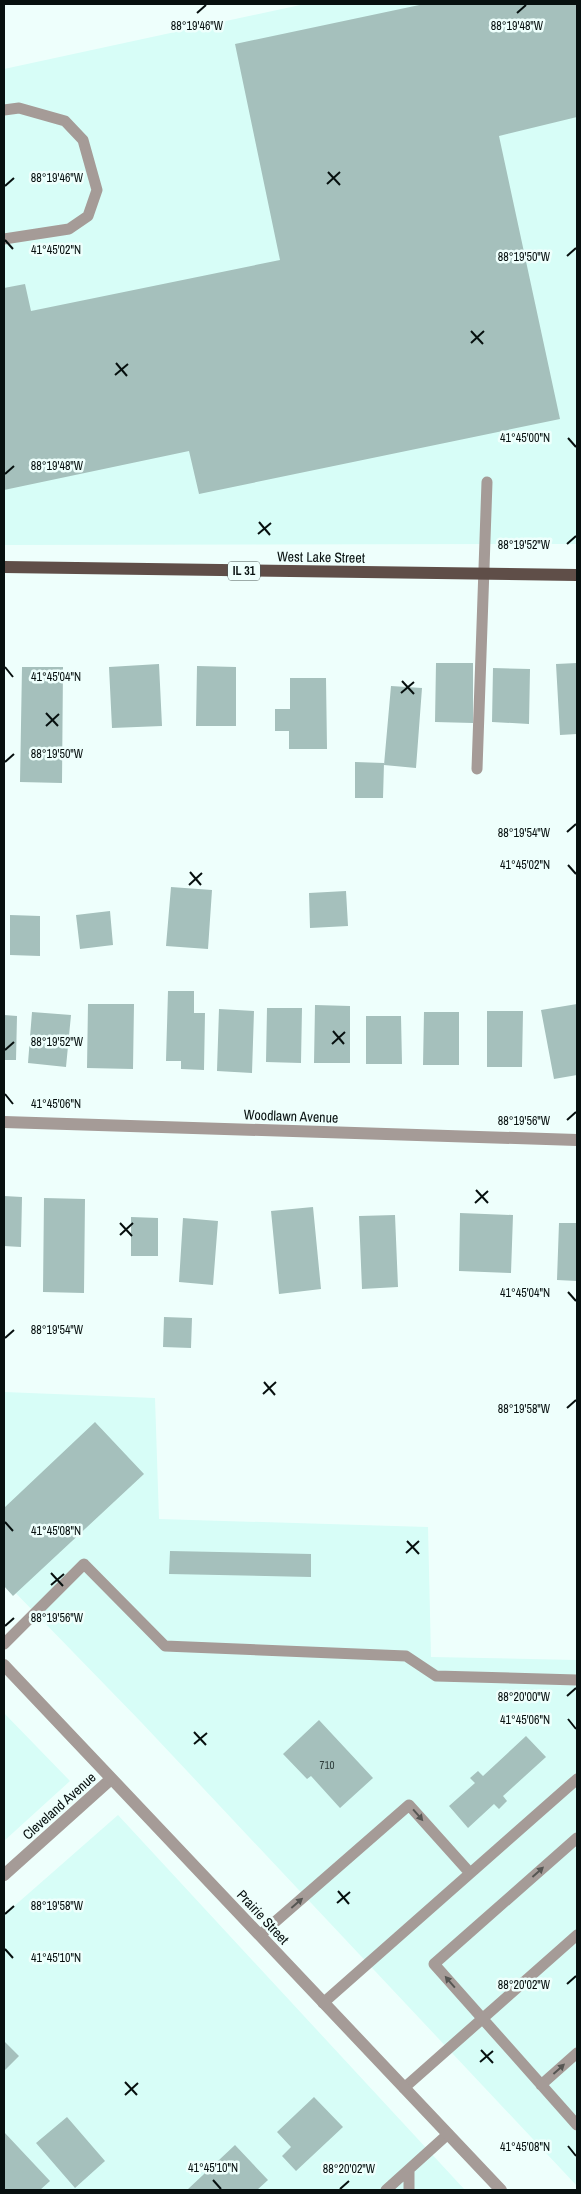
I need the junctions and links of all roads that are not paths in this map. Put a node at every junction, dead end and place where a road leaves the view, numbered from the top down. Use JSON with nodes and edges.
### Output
{"nodes":[{"id":1,"x":4,"y":110,"type":"edge"},
{"id":2,"x":4,"y":239,"type":"edge"},
{"id":3,"x":487,"y":482,"type":"dead end"},
{"id":4,"x":4,"y":567,"type":"edge"},
{"id":5,"x":485,"y":574,"type":"junction"},
{"id":6,"x":577,"y":576,"type":"edge"},
{"id":7,"x":477,"y":769,"type":"dead end"},
{"id":8,"x":4,"y":1122,"type":"edge"},
{"id":9,"x":577,"y":1140,"type":"edge"},
{"id":10,"x":4,"y":1644,"type":"edge"},
{"id":11,"x":4,"y":1665,"type":"edge"},
{"id":12,"x":577,"y":1680,"type":"edge"},
{"id":13,"x":111,"y":1779,"type":"junction"},
{"id":14,"x":577,"y":1779,"type":"edge"},
{"id":15,"x":577,"y":1838,"type":"edge"},
{"id":16,"x":470,"y":1874,"type":"junction"},
{"id":17,"x":4,"y":1875,"type":"edge"},
{"id":18,"x":577,"y":1935,"type":"edge"},
{"id":19,"x":260,"y":1936,"type":"junction"},
{"id":20,"x":323,"y":2002,"type":"junction"},
{"id":21,"x":481,"y":2019,"type":"junction"},
{"id":22,"x":577,"y":2053,"type":"edge"},
{"id":23,"x":541,"y":2085,"type":"junction"},
{"id":24,"x":404,"y":2088,"type":"junction"},
{"id":25,"x":577,"y":2125,"type":"edge"},
{"id":26,"x":448,"y":2134,"type":"junction"},
{"id":27,"x":409,"y":2170,"type":"junction"},
{"id":28,"x":386,"y":2190,"type":"edge"},
{"id":29,"x":409,"y":2190,"type":"edge"},
{"id":30,"x":501,"y":2190,"type":"edge"}],
"edges":[{"from":1,"to":2,"type":"lane"},
{"from":3,"to":5,"type":"lane"},
{"from":4,"to":5,"type":"main road","name":"West Lake Street","number":"IL 31"},
{"from":5,"to":6,"type":"main road","name":"West Lake Street","number":"IL 31"},
{"from":5,"to":7,"type":"lane"},
{"from":8,"to":9,"type":"street","name":"Woodlawn Avenue"},
{"from":10,"to":12,"type":"lane"},
{"from":11,"to":13,"type":"street","name":"Prairie Street"},
{"from":13,"to":17,"type":"street","name":"Cleveland Avenue"},
{"from":13,"to":19,"type":"street","name":"Prairie Street"},
{"from":14,"to":16,"type":"lane"},
{"from":21,"to":15,"type":"lane","one_way":true},
{"from":19,"to":16,"type":"lane","one_way":true},
{"from":16,"to":20,"type":"lane"},
{"from":18,"to":21,"type":"lane"},
{"from":19,"to":20,"type":"street","name":"Prairie Street"},
{"from":20,"to":24,"type":"street","name":"Prairie Street"},
{"from":21,"to":23,"type":"lane"},
{"from":21,"to":24,"type":"lane"},
{"from":23,"to":22,"type":"lane","one_way":true},
{"from":23,"to":25,"type":"lane"},
{"from":24,"to":26,"type":"street","name":"Prairie Street"},
{"from":26,"to":27,"type":"lane"},
{"from":26,"to":30,"type":"street","name":"Prairie Street"},
{"from":27,"to":28,"type":"lane"},
{"from":27,"to":29,"type":"lane"}]}
